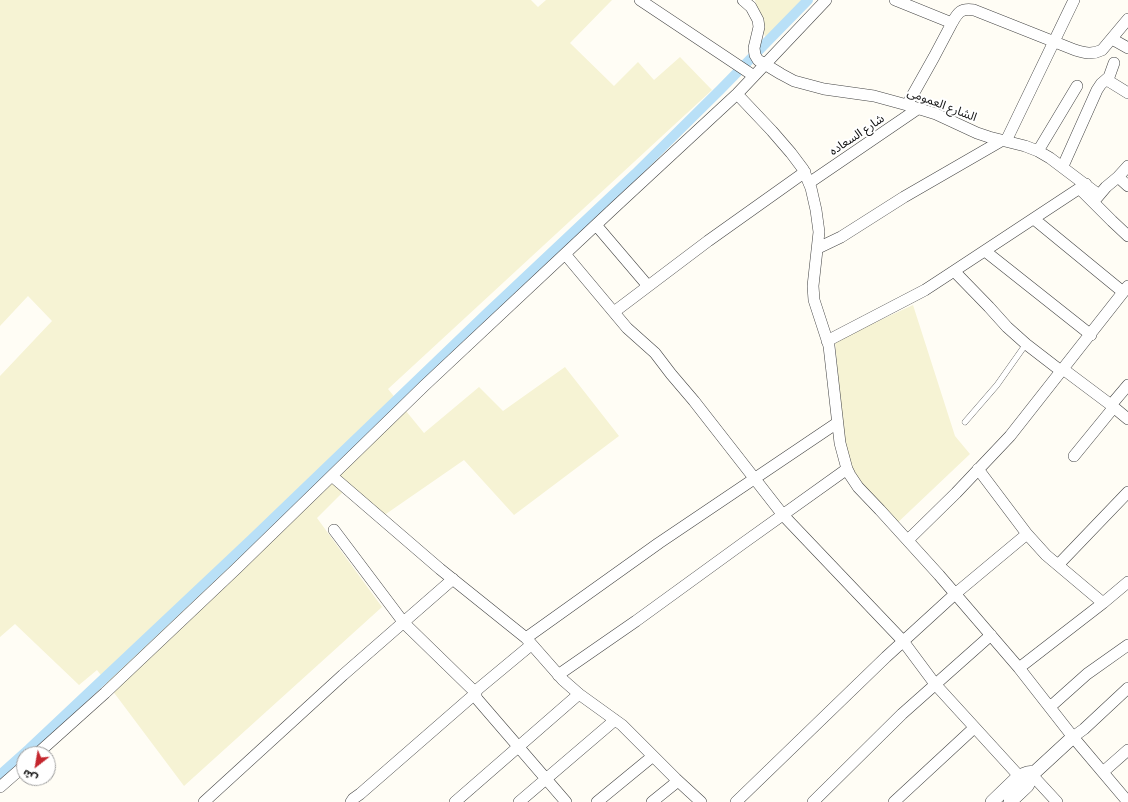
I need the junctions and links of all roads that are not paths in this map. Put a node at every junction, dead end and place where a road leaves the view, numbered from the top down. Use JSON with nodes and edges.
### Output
{"nodes":[{"id":1,"x":640,"y":0,"type":"edge"},
{"id":2,"x":744,"y":0,"type":"edge"},
{"id":3,"x":826,"y":0,"type":"edge"},
{"id":4,"x":895,"y":0,"type":"edge"},
{"id":5,"x":1074,"y":0,"type":"edge"},
{"id":6,"x":1128,"y":19,"type":"edge"},
{"id":7,"x":952,"y":23,"type":"junction"},
{"id":8,"x":1112,"y":39,"type":"junction"},
{"id":9,"x":1053,"y":42,"type":"junction"},
{"id":10,"x":1128,"y":48,"type":"edge"},
{"id":11,"x":765,"y":64,"type":"junction"},
{"id":12,"x":1114,"y":64,"type":"dead end"},
{"id":13,"x":754,"y":76,"type":"junction"},
{"id":14,"x":1107,"y":80,"type":"junction"},
{"id":15,"x":1077,"y":86,"type":"dead end"},
{"id":16,"x":1128,"y":93,"type":"edge"},
{"id":17,"x":737,"y":94,"type":"junction"},
{"id":18,"x":907,"y":105,"type":"junction"},
{"id":19,"x":919,"y":108,"type":"junction"},
{"id":20,"x":1003,"y":141,"type":"junction"},
{"id":21,"x":1038,"y":151,"type":"junction"},
{"id":22,"x":1063,"y":166,"type":"junction"},
{"id":23,"x":1128,"y":166,"type":"edge"},
{"id":24,"x":805,"y":172,"type":"junction"},
{"id":25,"x":1118,"y":177,"type":"junction"},
{"id":26,"x":809,"y":183,"type":"junction"},
{"id":27,"x":1128,"y":186,"type":"edge"},
{"id":28,"x":1083,"y":187,"type":"junction"},
{"id":29,"x":1096,"y":198,"type":"junction"},
{"id":30,"x":1034,"y":219,"type":"junction"},
{"id":31,"x":596,"y":224,"type":"junction"},
{"id":32,"x":1128,"y":236,"type":"edge"},
{"id":33,"x":818,"y":248,"type":"junction"},
{"id":34,"x":985,"y":251,"type":"junction"},
{"id":35,"x":565,"y":254,"type":"junction"},
{"id":36,"x":954,"y":272,"type":"junction"},
{"id":37,"x":648,"y":286,"type":"junction"},
{"id":38,"x":1126,"y":289,"type":"edge"},
{"id":39,"x":614,"y":312,"type":"junction"},
{"id":40,"x":1091,"y":335,"type":"junction"},
{"id":41,"x":827,"y":341,"type":"junction"},
{"id":42,"x":1026,"y":344,"type":"junction"},
{"id":43,"x":1062,"y":370,"type":"junction"},
{"id":44,"x":1128,"y":385,"type":"edge"},
{"id":45,"x":1113,"y":406,"type":"junction"},
{"id":46,"x":1128,"y":419,"type":"edge"},
{"id":47,"x":965,"y":422,"type":"dead end"},
{"id":48,"x":837,"y":423,"type":"junction"},
{"id":49,"x":1074,"y":456,"type":"dead end"},
{"id":50,"x":847,"y":469,"type":"junction"},
{"id":51,"x":978,"y":469,"type":"junction"},
{"id":52,"x":332,"y":476,"type":"junction"},
{"id":53,"x":754,"y":479,"type":"junction"},
{"id":54,"x":1128,"y":492,"type":"edge"},
{"id":55,"x":783,"y":515,"type":"junction"},
{"id":56,"x":334,"y":530,"type":"dead end"},
{"id":57,"x":1027,"y":534,"type":"junction"},
{"id":58,"x":908,"y":540,"type":"junction"},
{"id":59,"x":1058,"y":565,"type":"junction"},
{"id":60,"x":453,"y":579,"type":"junction"},
{"id":61,"x":1128,"y":582,"type":"edge"},
{"id":62,"x":955,"y":594,"type":"junction"},
{"id":63,"x":1103,"y":603,"type":"junction"},
{"id":64,"x":404,"y":622,"type":"junction"},
{"id":65,"x":991,"y":635,"type":"junction"},
{"id":66,"x":903,"y":641,"type":"junction"},
{"id":67,"x":528,"y":642,"type":"junction"},
{"id":68,"x":1128,"y":645,"type":"edge"},
{"id":69,"x":1019,"y":668,"type":"junction"},
{"id":70,"x":558,"y":674,"type":"junction"},
{"id":71,"x":935,"y":684,"type":"junction"},
{"id":72,"x":1128,"y":688,"type":"edge"},
{"id":73,"x":476,"y":693,"type":"junction"},
{"id":74,"x":579,"y":694,"type":"junction"},
{"id":75,"x":1050,"y":707,"type":"junction"},
{"id":76,"x":615,"y":720,"type":"junction"},
{"id":77,"x":974,"y":728,"type":"junction"},
{"id":78,"x":1073,"y":736,"type":"junction"},
{"id":79,"x":46,"y":746,"type":"edge"},
{"id":80,"x":518,"y":747,"type":"junction"},
{"id":81,"x":1128,"y":750,"type":"edge"},
{"id":82,"x":653,"y":756,"type":"junction"},
{"id":83,"x":1103,"y":772,"type":"junction"},
{"id":84,"x":16,"y":773,"type":"edge"},
{"id":85,"x":1034,"y":774,"type":"junction"},
{"id":86,"x":1019,"y":776,"type":"junction"},
{"id":87,"x":546,"y":778,"type":"junction"},
{"id":88,"x":678,"y":781,"type":"junction"},
{"id":89,"x":0,"y":787,"type":"edge"},
{"id":90,"x":204,"y":802,"type":"edge"},
{"id":91,"x":351,"y":802,"type":"edge"},
{"id":92,"x":455,"y":802,"type":"edge"},
{"id":93,"x":519,"y":802,"type":"edge"},
{"id":94,"x":566,"y":802,"type":"edge"},
{"id":95,"x":597,"y":802,"type":"edge"},
{"id":96,"x":652,"y":802,"type":"edge"},
{"id":97,"x":701,"y":802,"type":"edge"},
{"id":98,"x":736,"y":802,"type":"edge"},
{"id":99,"x":813,"y":802,"type":"edge"},
{"id":100,"x":894,"y":802,"type":"edge"},
{"id":101,"x":992,"y":802,"type":"edge"},
{"id":102,"x":1010,"y":802,"type":"edge"},
{"id":103,"x":1057,"y":802,"type":"edge"},
{"id":104,"x":1128,"y":802,"type":"edge"}],
"edges":[{"from":1,"to":13,"type":"street"},
{"from":2,"to":11,"type":"street"},
{"from":3,"to":11,"type":"street"},
{"from":4,"to":7,"type":"street"},
{"from":5,"to":9,"type":"street"},
{"from":6,"to":8,"type":"street"},
{"from":7,"to":9,"type":"street"},
{"from":7,"to":18,"type":"street"},
{"from":8,"to":9,"type":"street"},
{"from":8,"to":10,"type":"street"},
{"from":9,"to":20,"type":"street"},
{"from":11,"to":13,"type":"street"},
{"from":11,"to":18,"type":"street","name":"الشارع العمومى"},
{"from":12,"to":14,"type":"street"},
{"from":13,"to":17,"type":"street"},
{"from":14,"to":16,"type":"street"},
{"from":14,"to":22,"type":"street"},
{"from":15,"to":21,"type":"street"},
{"from":17,"to":24,"type":"street"},
{"from":17,"to":31,"type":"street"},
{"from":18,"to":19,"type":"street","name":"الشارع العمومى"},
{"from":19,"to":20,"type":"street","name":"الشارع العمومى"},
{"from":19,"to":26,"type":"street","name":"شارع السعاده"},
{"from":20,"to":21,"type":"street","name":"الشارع العمومى"},
{"from":20,"to":33,"type":"street"},
{"from":21,"to":22,"type":"street","name":"الشارع العمومى"},
{"from":22,"to":28,"type":"street","name":"الشارع العمومى"},
{"from":23,"to":25,"type":"street"},
{"from":24,"to":26,"type":"street"},
{"from":24,"to":37,"type":"street"},
{"from":25,"to":27,"type":"street"},
{"from":25,"to":29,"type":"street"},
{"from":26,"to":33,"type":"street"},
{"from":28,"to":29,"type":"street","name":"الشارع العمومى"},
{"from":28,"to":30,"type":"street"},
{"from":29,"to":32,"type":"street","name":"الشارع العمومى"},
{"from":30,"to":34,"type":"street"},
{"from":30,"to":38,"type":"street"},
{"from":31,"to":35,"type":"street"},
{"from":31,"to":37,"type":"street"},
{"from":33,"to":41,"type":"street"},
{"from":34,"to":36,"type":"street"},
{"from":34,"to":40,"type":"street"},
{"from":35,"to":39,"type":"street"},
{"from":35,"to":52,"type":"street"},
{"from":36,"to":41,"type":"street"},
{"from":36,"to":42,"type":"street"},
{"from":37,"to":39,"type":"street"},
{"from":38,"to":40,"type":"street"},
{"from":39,"to":53,"type":"street"},
{"from":40,"to":43,"type":"street"},
{"from":41,"to":48,"type":"street"},
{"from":42,"to":43,"type":"street"},
{"from":42,"to":47,"type":"lane"},
{"from":43,"to":45,"type":"street"},
{"from":43,"to":51,"type":"street"},
{"from":44,"to":45,"type":"street"},
{"from":45,"to":46,"type":"street"},
{"from":45,"to":49,"type":"street"},
{"from":48,"to":50,"type":"street"},
{"from":48,"to":53,"type":"street"},
{"from":50,"to":55,"type":"street"},
{"from":50,"to":58,"type":"street"},
{"from":51,"to":57,"type":"street"},
{"from":51,"to":58,"type":"street"},
{"from":52,"to":60,"type":"street"},
{"from":52,"to":79,"type":"street"},
{"from":53,"to":55,"type":"street"},
{"from":53,"to":67,"type":"street"},
{"from":54,"to":59,"type":"street"},
{"from":55,"to":66,"type":"street"},
{"from":55,"to":70,"type":"street"},
{"from":56,"to":64,"type":"street"},
{"from":57,"to":59,"type":"street"},
{"from":57,"to":62,"type":"street"},
{"from":58,"to":62,"type":"street"},
{"from":59,"to":63,"type":"street"},
{"from":60,"to":64,"type":"street"},
{"from":60,"to":67,"type":"street"},
{"from":61,"to":63,"type":"street"},
{"from":62,"to":65,"type":"street"},
{"from":62,"to":66,"type":"street"},
{"from":63,"to":69,"type":"street"},
{"from":64,"to":73,"type":"street"},
{"from":64,"to":90,"type":"street"},
{"from":65,"to":69,"type":"street"},
{"from":65,"to":71,"type":"street"},
{"from":66,"to":71,"type":"street"},
{"from":66,"to":98,"type":"street"},
{"from":67,"to":70,"type":"street"},
{"from":67,"to":73,"type":"street"},
{"from":68,"to":75,"type":"street"},
{"from":69,"to":75,"type":"street"},
{"from":70,"to":74,"type":"street"},
{"from":71,"to":77,"type":"street"},
{"from":71,"to":99,"type":"street"},
{"from":72,"to":78,"type":"street"},
{"from":73,"to":80,"type":"street"},
{"from":73,"to":91,"type":"street"},
{"from":74,"to":76,"type":"street"},
{"from":74,"to":80,"type":"street"},
{"from":75,"to":78,"type":"street"},
{"from":76,"to":82,"type":"street"},
{"from":76,"to":87,"type":"street"},
{"from":77,"to":86,"type":"street"},
{"from":77,"to":100,"type":"street"},
{"from":78,"to":83,"type":"street"},
{"from":78,"to":85,"type":"street"},
{"from":80,"to":87,"type":"street"},
{"from":80,"to":92,"type":"street"},
{"from":81,"to":83,"type":"street"},
{"from":82,"to":88,"type":"street"},
{"from":82,"to":95,"type":"street"},
{"from":83,"to":104,"type":"street"},
{"from":84,"to":89,"type":"street"},
{"from":85,"to":86,"type":"street"},
{"from":85,"to":102,"type":"street"},
{"from":85,"to":103,"type":"street"},
{"from":86,"to":101,"type":"street"},
{"from":87,"to":93,"type":"street"},
{"from":87,"to":94,"type":"street"},
{"from":88,"to":96,"type":"street"},
{"from":88,"to":97,"type":"street"}]}
